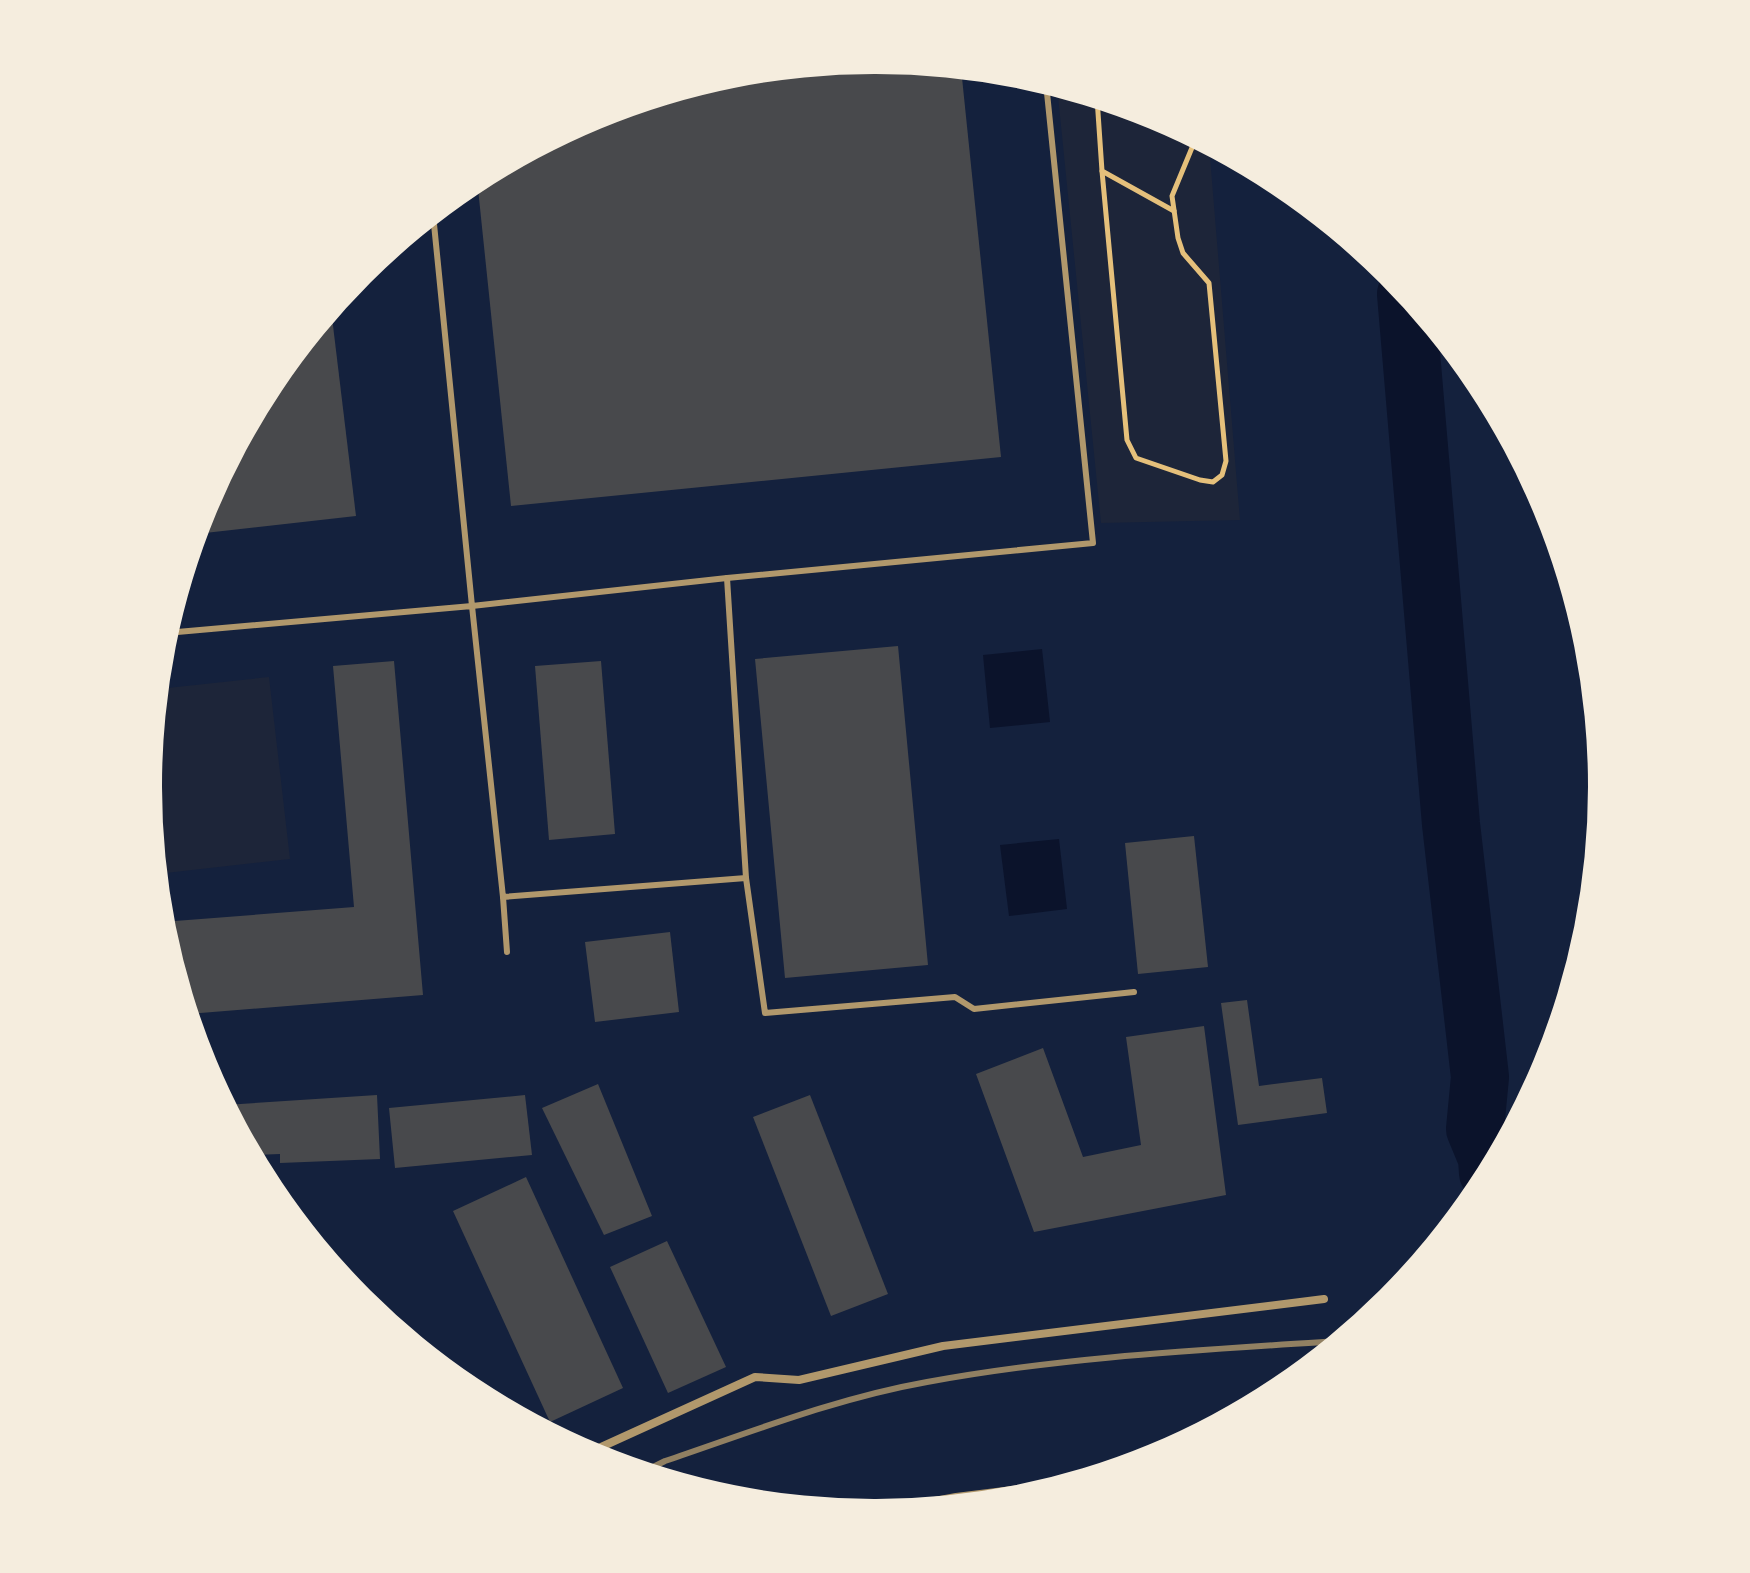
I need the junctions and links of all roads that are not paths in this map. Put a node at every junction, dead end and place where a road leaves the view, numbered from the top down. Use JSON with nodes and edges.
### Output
{"nodes":[{"id":1,"x":1047,"y":95,"type":"edge"},
{"id":2,"x":434,"y":227,"type":"edge"},
{"id":3,"x":727,"y":578,"type":"junction"},
{"id":4,"x":472,"y":606,"type":"junction"},
{"id":5,"x":180,"y":632,"type":"edge"},
{"id":6,"x":746,"y":878,"type":"junction"},
{"id":7,"x":503,"y":897,"type":"junction"},
{"id":8,"x":507,"y":952,"type":"dead end"},
{"id":9,"x":1134,"y":992,"type":"dead end"},
{"id":10,"x":1324,"y":1299,"type":"dead end"},
{"id":11,"x":604,"y":1446,"type":"edge"}],
"edges":[{"from":1,"to":3,"type":"lane"},
{"from":2,"to":4,"type":"lane"},
{"from":3,"to":4,"type":"lane"},
{"from":3,"to":6,"type":"lane"},
{"from":4,"to":5,"type":"lane"},
{"from":4,"to":7,"type":"lane"},
{"from":6,"to":7,"type":"lane"},
{"from":6,"to":9,"type":"lane"},
{"from":7,"to":8,"type":"lane"},
{"from":10,"to":11,"type":"street"}]}
